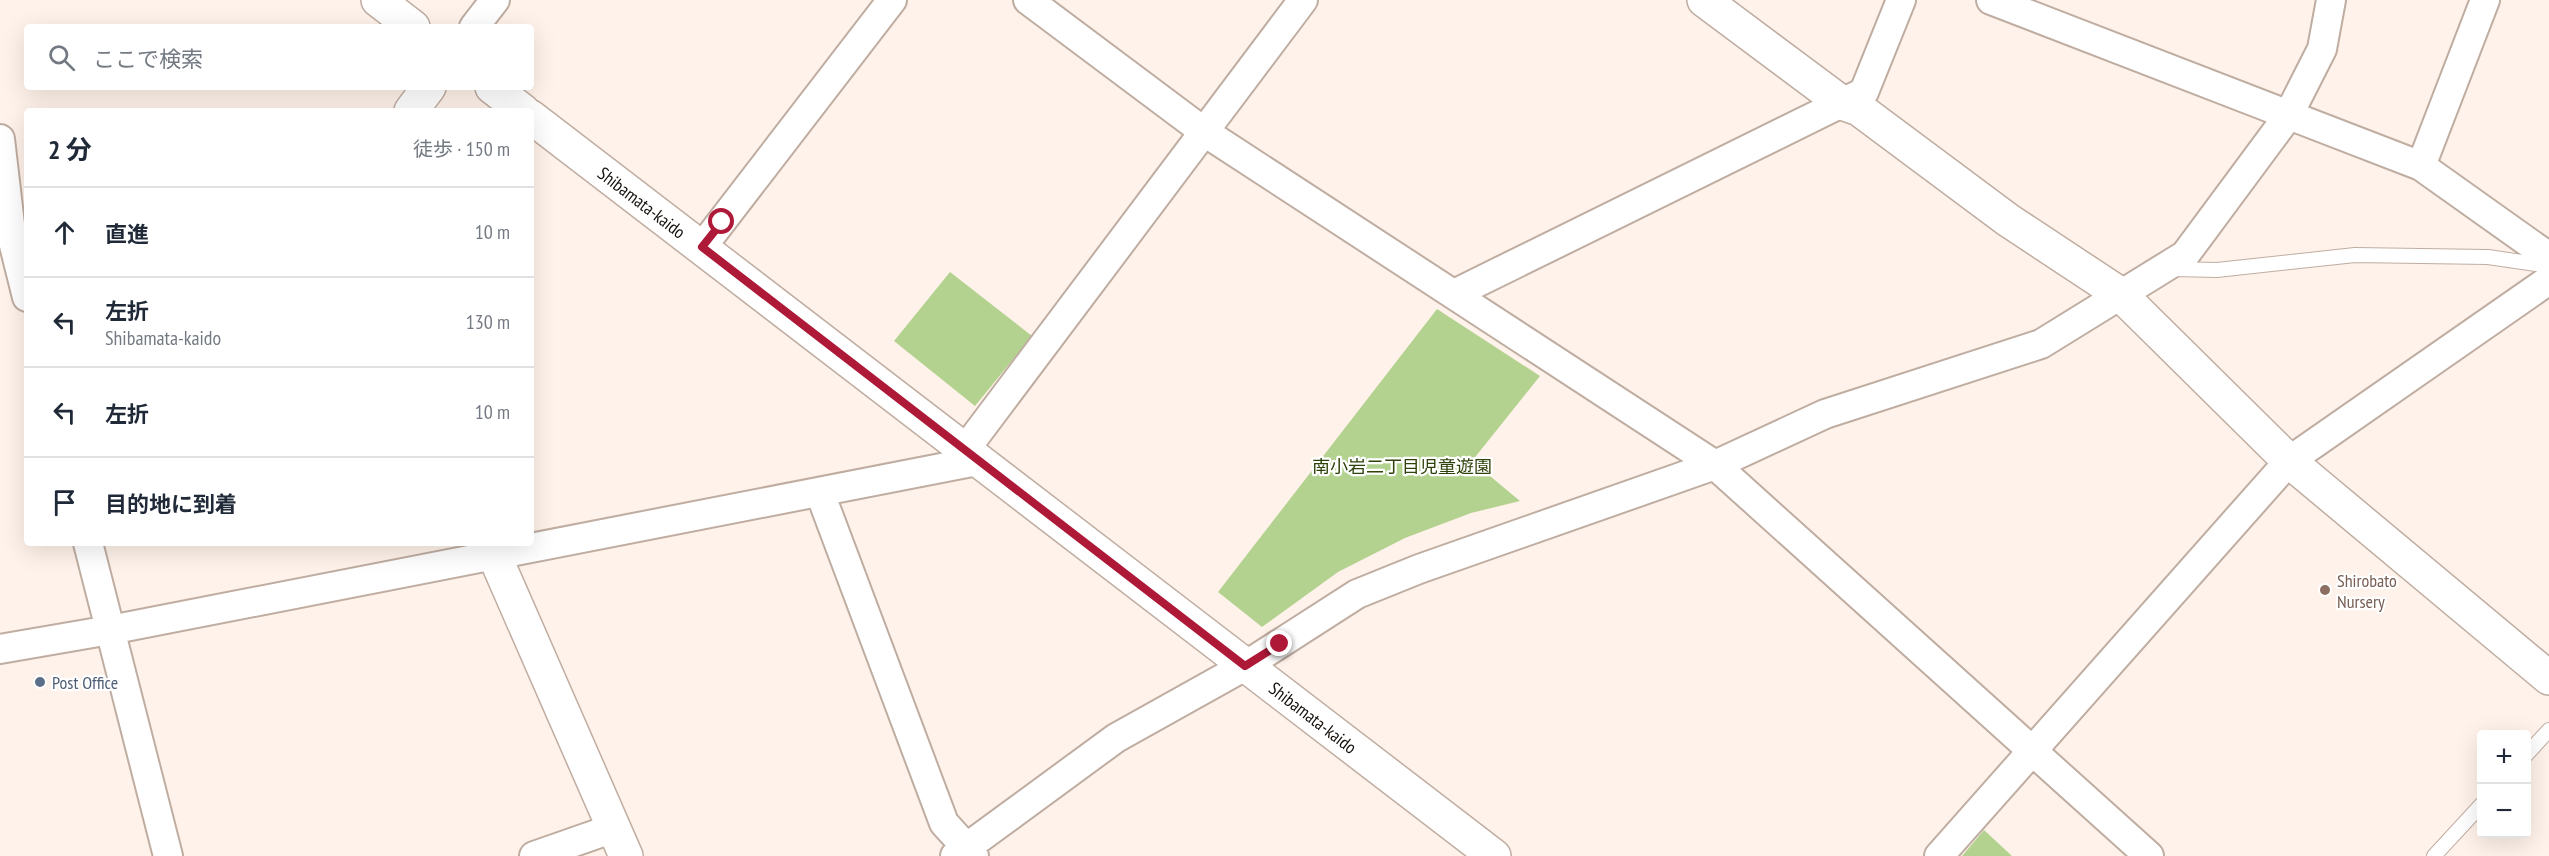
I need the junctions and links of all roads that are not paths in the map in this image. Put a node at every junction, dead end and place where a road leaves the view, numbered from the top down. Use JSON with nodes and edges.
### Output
{"nodes":[{"id":1,"x":378,"y":0,"type":"edge"},
{"id":2,"x":495,"y":0,"type":"edge"},
{"id":3,"x":892,"y":0,"type":"edge"},
{"id":4,"x":1028,"y":0,"type":"edge"},
{"id":5,"x":1303,"y":0,"type":"edge"},
{"id":6,"x":1704,"y":0,"type":"edge"},
{"id":7,"x":1901,"y":0,"type":"edge"},
{"id":8,"x":1991,"y":0,"type":"edge"},
{"id":9,"x":2331,"y":0,"type":"edge"},
{"id":10,"x":2485,"y":0,"type":"edge"},
{"id":11,"x":409,"y":24,"type":"edge"},
{"id":12,"x":476,"y":24,"type":"edge"},
{"id":13,"x":427,"y":90,"type":"edge"},
{"id":14,"x":496,"y":90,"type":"edge"},
{"id":15,"x":1842,"y":103,"type":"junction"},
{"id":16,"x":413,"y":108,"type":"edge"},
{"id":17,"x":519,"y":108,"type":"edge"},
{"id":18,"x":2288,"y":116,"type":"junction"},
{"id":19,"x":534,"y":119,"type":"edge"},
{"id":20,"x":1203,"y":131,"type":"junction"},
{"id":21,"x":0,"y":139,"type":"edge"},
{"id":22,"x":2421,"y":166,"type":"junction"},
{"id":23,"x":13,"y":233,"type":"edge"},
{"id":24,"x":702,"y":247,"type":"junction"},
{"id":25,"x":2549,"y":256,"type":"edge"},
{"id":26,"x":2549,"y":266,"type":"edge"},
{"id":27,"x":2162,"y":269,"type":"junction"},
{"id":28,"x":2549,"y":280,"type":"edge"},
{"id":29,"x":24,"y":283,"type":"edge"},
{"id":30,"x":1454,"y":294,"type":"junction"},
{"id":31,"x":2120,"y":294,"type":"junction"},
{"id":32,"x":971,"y":456,"type":"junction"},
{"id":33,"x":2289,"y":461,"type":"junction"},
{"id":34,"x":1715,"y":465,"type":"junction"},
{"id":35,"x":820,"y":493,"type":"junction"},
{"id":36,"x":534,"y":542,"type":"edge"},
{"id":37,"x":89,"y":546,"type":"edge"},
{"id":38,"x":509,"y":546,"type":"edge"},
{"id":39,"x":491,"y":549,"type":"edge"},
{"id":40,"x":110,"y":630,"type":"junction"},
{"id":41,"x":0,"y":649,"type":"edge"},
{"id":42,"x":1245,"y":666,"type":"junction"},
{"id":43,"x":2549,"y":678,"type":"edge"},
{"id":44,"x":2549,"y":730,"type":"edge"},
{"id":45,"x":2531,"y":750,"type":"edge"},
{"id":46,"x":2033,"y":751,"type":"junction"},
{"id":47,"x":2477,"y":808,"type":"edge"},
{"id":48,"x":620,"y":842,"type":"edge"},
{"id":49,"x":965,"y":854,"type":"edge"},
{"id":50,"x":168,"y":856,"type":"edge"},
{"id":51,"x":534,"y":856,"type":"edge"},
{"id":52,"x":1494,"y":856,"type":"edge"},
{"id":53,"x":1939,"y":856,"type":"edge"},
{"id":54,"x":2149,"y":856,"type":"edge"},
{"id":55,"x":2434,"y":856,"type":"edge"}],
"edges":[{"from":1,"to":11,"type":"street"},
{"from":2,"to":12,"type":"street"},
{"from":3,"to":24,"type":"street"},
{"from":4,"to":20,"type":"street"},
{"from":5,"to":20,"type":"street"},
{"from":6,"to":15,"type":"street"},
{"from":7,"to":15,"type":"street"},
{"from":8,"to":18,"type":"street"},
{"from":9,"to":18,"type":"street"},
{"from":10,"to":22,"type":"street"},
{"from":13,"to":16,"type":"street"},
{"from":14,"to":17,"type":"street"},
{"from":15,"to":30,"type":"street"},
{"from":15,"to":31,"type":"street"},
{"from":18,"to":22,"type":"street"},
{"from":18,"to":27,"type":"street"},
{"from":19,"to":24,"type":"street","name":"Shibamata-kaido"},
{"from":20,"to":30,"type":"street"},
{"from":20,"to":32,"type":"street"},
{"from":21,"to":23,"type":"street"},
{"from":22,"to":25,"type":"street"},
{"from":23,"to":29,"type":"street"},
{"from":24,"to":32,"type":"street","name":"Shibamata-kaido"},
{"from":26,"to":27,"type":"lane"},
{"from":27,"to":31,"type":"street"},
{"from":28,"to":33,"type":"street"},
{"from":30,"to":34,"type":"street"},
{"from":31,"to":33,"type":"street"},
{"from":31,"to":34,"type":"street"},
{"from":32,"to":35,"type":"street"},
{"from":32,"to":42,"type":"street","name":"Shibamata-kaido"},
{"from":33,"to":43,"type":"street"},
{"from":33,"to":46,"type":"street"},
{"from":34,"to":42,"type":"street"},
{"from":34,"to":46,"type":"street"},
{"from":35,"to":36,"type":"street"},
{"from":35,"to":49,"type":"street"},
{"from":37,"to":40,"type":"street"},
{"from":38,"to":39,"type":"street"},
{"from":39,"to":40,"type":"street"},
{"from":39,"to":48,"type":"street"},
{"from":40,"to":41,"type":"street"},
{"from":40,"to":50,"type":"street"},
{"from":42,"to":49,"type":"street"},
{"from":42,"to":52,"type":"street","name":"Shibamata-kaido"},
{"from":44,"to":45,"type":"lane"},
{"from":46,"to":53,"type":"street"},
{"from":46,"to":54,"type":"street"},
{"from":47,"to":55,"type":"lane"},
{"from":48,"to":51,"type":"street"}]}
